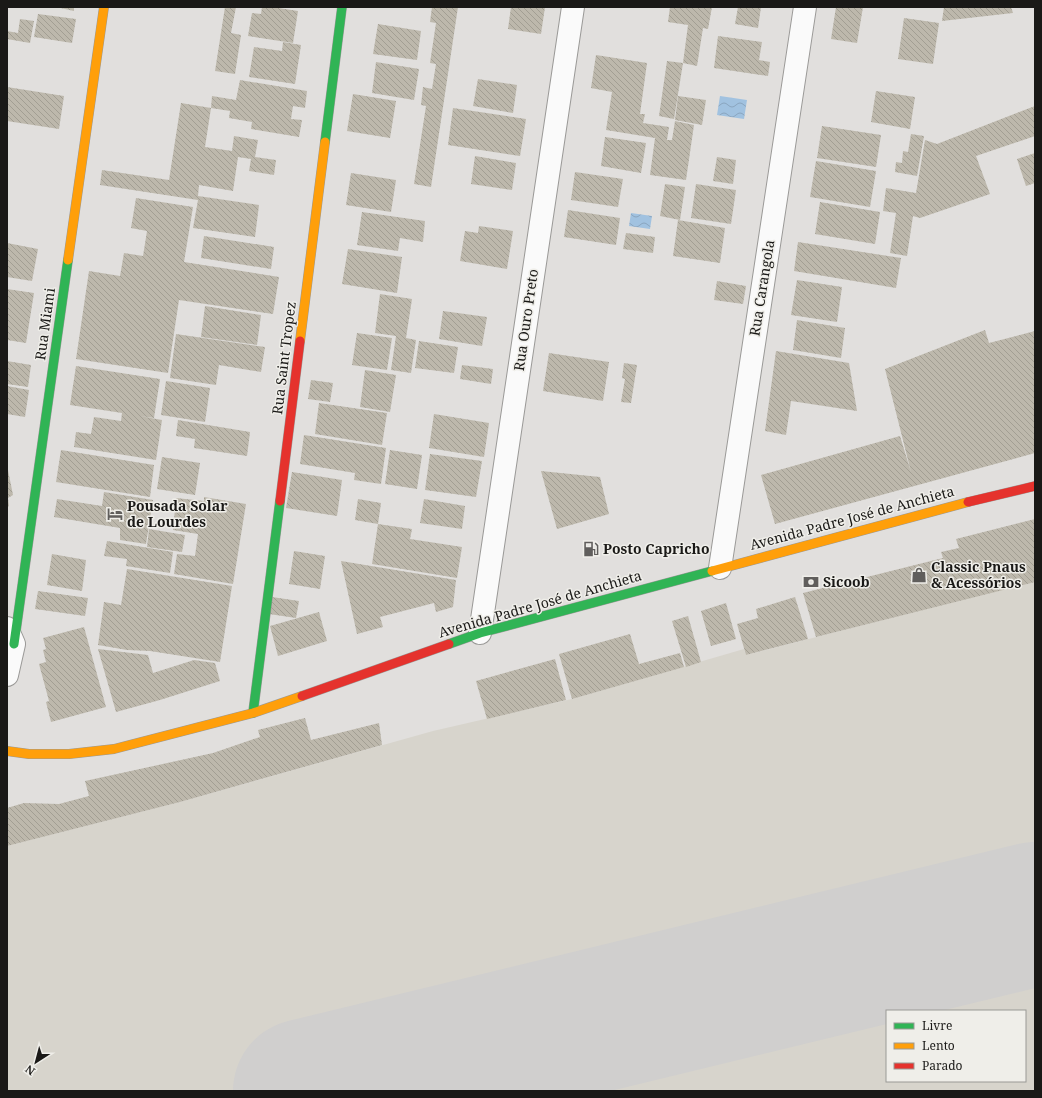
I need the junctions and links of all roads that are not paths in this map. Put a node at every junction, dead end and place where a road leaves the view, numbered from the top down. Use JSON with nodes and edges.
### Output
{"nodes":[{"id":1,"x":104,"y":7,"type":"edge"},
{"id":2,"x":342,"y":7,"type":"edge"},
{"id":3,"x":572,"y":7,"type":"edge"},
{"id":4,"x":805,"y":7,"type":"edge"},
{"id":5,"x":1035,"y":486,"type":"edge"},
{"id":6,"x":720,"y":568,"type":"junction"},
{"id":7,"x":480,"y":633,"type":"junction"},
{"id":8,"x":10,"y":636,"type":"edge"},
{"id":9,"x":7,"y":675,"type":"edge"},
{"id":10,"x":253,"y":713,"type":"junction"},
{"id":11,"x":7,"y":751,"type":"edge"}],
"edges":[{"from":1,"to":8,"type":"street","name":"Rua Miami"},
{"from":2,"to":10,"type":"street","name":"Rua Saint Tropez"},
{"from":3,"to":7,"type":"street","name":"Rua Ouro Preto"},
{"from":4,"to":6,"type":"street","name":"Rua Carangola"},
{"from":5,"to":6,"type":"street","name":"Avenida Padre José de Anchieta"},
{"from":6,"to":7,"type":"street","name":"Avenida Padre José de Anchieta"},
{"from":7,"to":10,"type":"street","name":"Avenida Padre José de Anchieta"},
{"from":8,"to":9,"type":"street"},
{"from":10,"to":11,"type":"street","name":"Avenida Padre José de Anchieta"}]}
